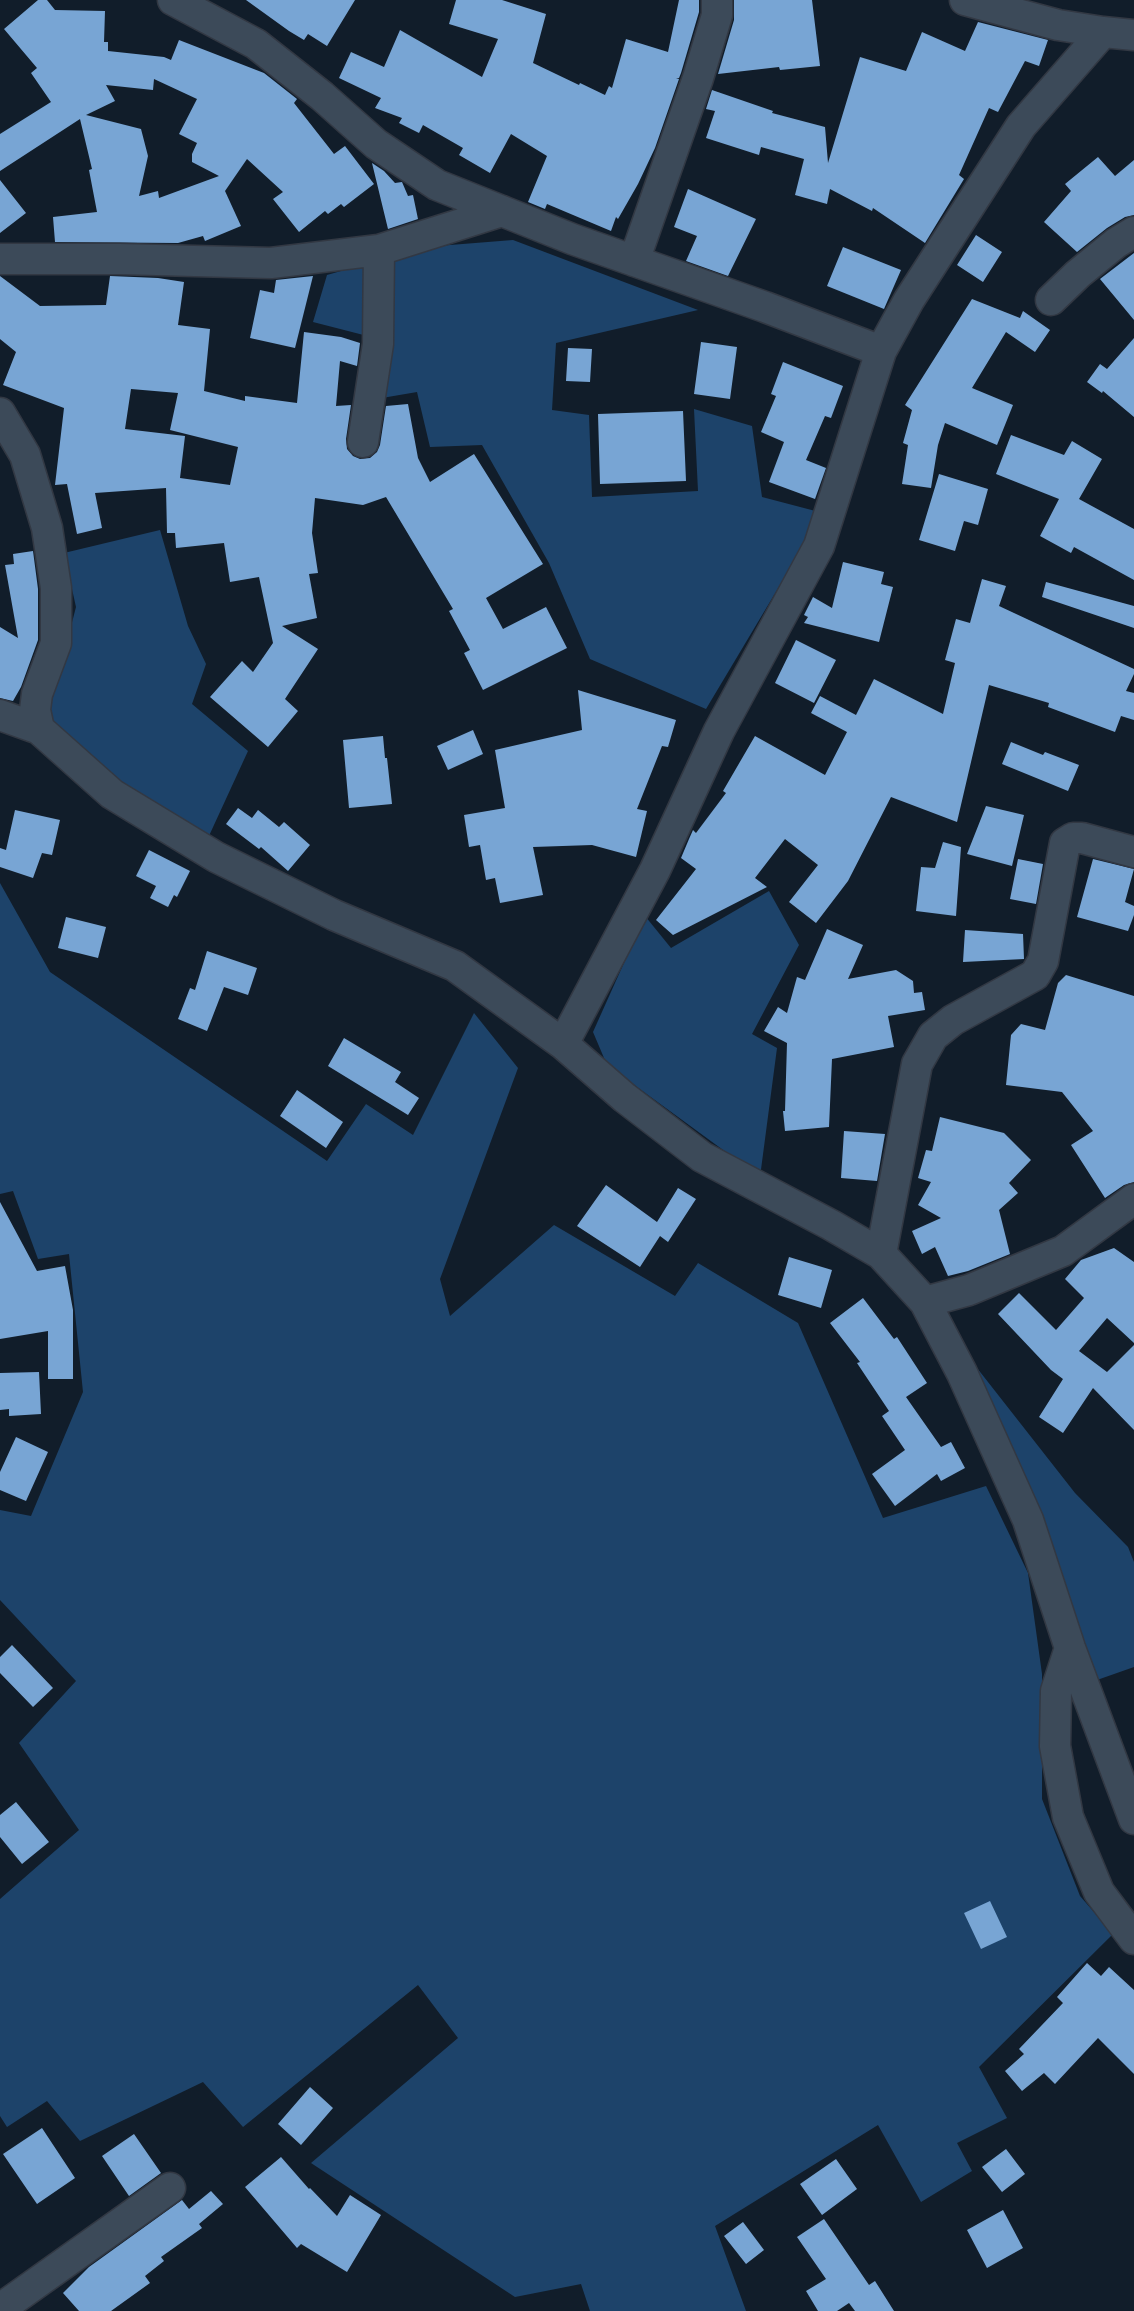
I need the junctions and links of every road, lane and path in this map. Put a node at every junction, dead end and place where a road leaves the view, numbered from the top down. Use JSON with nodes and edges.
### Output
{"nodes":[{"id":1,"x":173,"y":0,"type":"edge"},
{"id":2,"x":716,"y":0,"type":"edge"},
{"id":3,"x":965,"y":0,"type":"edge"},
{"id":4,"x":1102,"y":32,"type":"junction"},
{"id":5,"x":1134,"y":35,"type":"edge"},
{"id":6,"x":502,"y":211,"type":"junction"},
{"id":7,"x":1134,"y":232,"type":"edge"},
{"id":8,"x":379,"y":250,"type":"junction"},
{"id":9,"x":0,"y":259,"type":"edge"},
{"id":10,"x":634,"y":261,"type":"junction"},
{"id":11,"x":1051,"y":300,"type":"dead end"},
{"id":12,"x":881,"y":351,"type":"junction"},
{"id":13,"x":0,"y":413,"type":"edge"},
{"id":14,"x":363,"y":442,"type":"dead end"},
{"id":15,"x":0,"y":715,"type":"edge"},
{"id":16,"x":39,"y":729,"type":"junction"},
{"id":17,"x":1134,"y":852,"type":"edge"},
{"id":18,"x":563,"y":1044,"type":"junction"},
{"id":19,"x":1134,"y":1199,"type":"edge"},
{"id":20,"x":881,"y":1254,"type":"junction"},
{"id":21,"x":925,"y":1303,"type":"junction"},
{"id":22,"x":1070,"y":1648,"type":"junction"},
{"id":23,"x":1134,"y":1819,"type":"edge"},
{"id":24,"x":1134,"y":1939,"type":"edge"},
{"id":25,"x":170,"y":2188,"type":"dead end"},
{"id":26,"x":0,"y":2309,"type":"edge"}],
"edges":[{"from":1,"to":6,"type":"street"},
{"from":2,"to":10,"type":"street"},
{"from":3,"to":4,"type":"street"},
{"from":4,"to":5,"type":"street"},
{"from":4,"to":12,"type":"street"},
{"from":6,"to":8,"type":"street"},
{"from":6,"to":10,"type":"street"},
{"from":7,"to":11,"type":"street"},
{"from":8,"to":9,"type":"street"},
{"from":8,"to":14,"type":"street"},
{"from":10,"to":12,"type":"street"},
{"from":12,"to":18,"type":"street"},
{"from":13,"to":16,"type":"street"},
{"from":15,"to":16,"type":"street"},
{"from":16,"to":18,"type":"street"},
{"from":17,"to":20,"type":"street"},
{"from":18,"to":20,"type":"street"},
{"from":19,"to":21,"type":"street"},
{"from":20,"to":21,"type":"street"},
{"from":21,"to":22,"type":"street"},
{"from":22,"to":23,"type":"street"},
{"from":22,"to":24,"type":"street"},
{"from":25,"to":26,"type":"street"}]}
